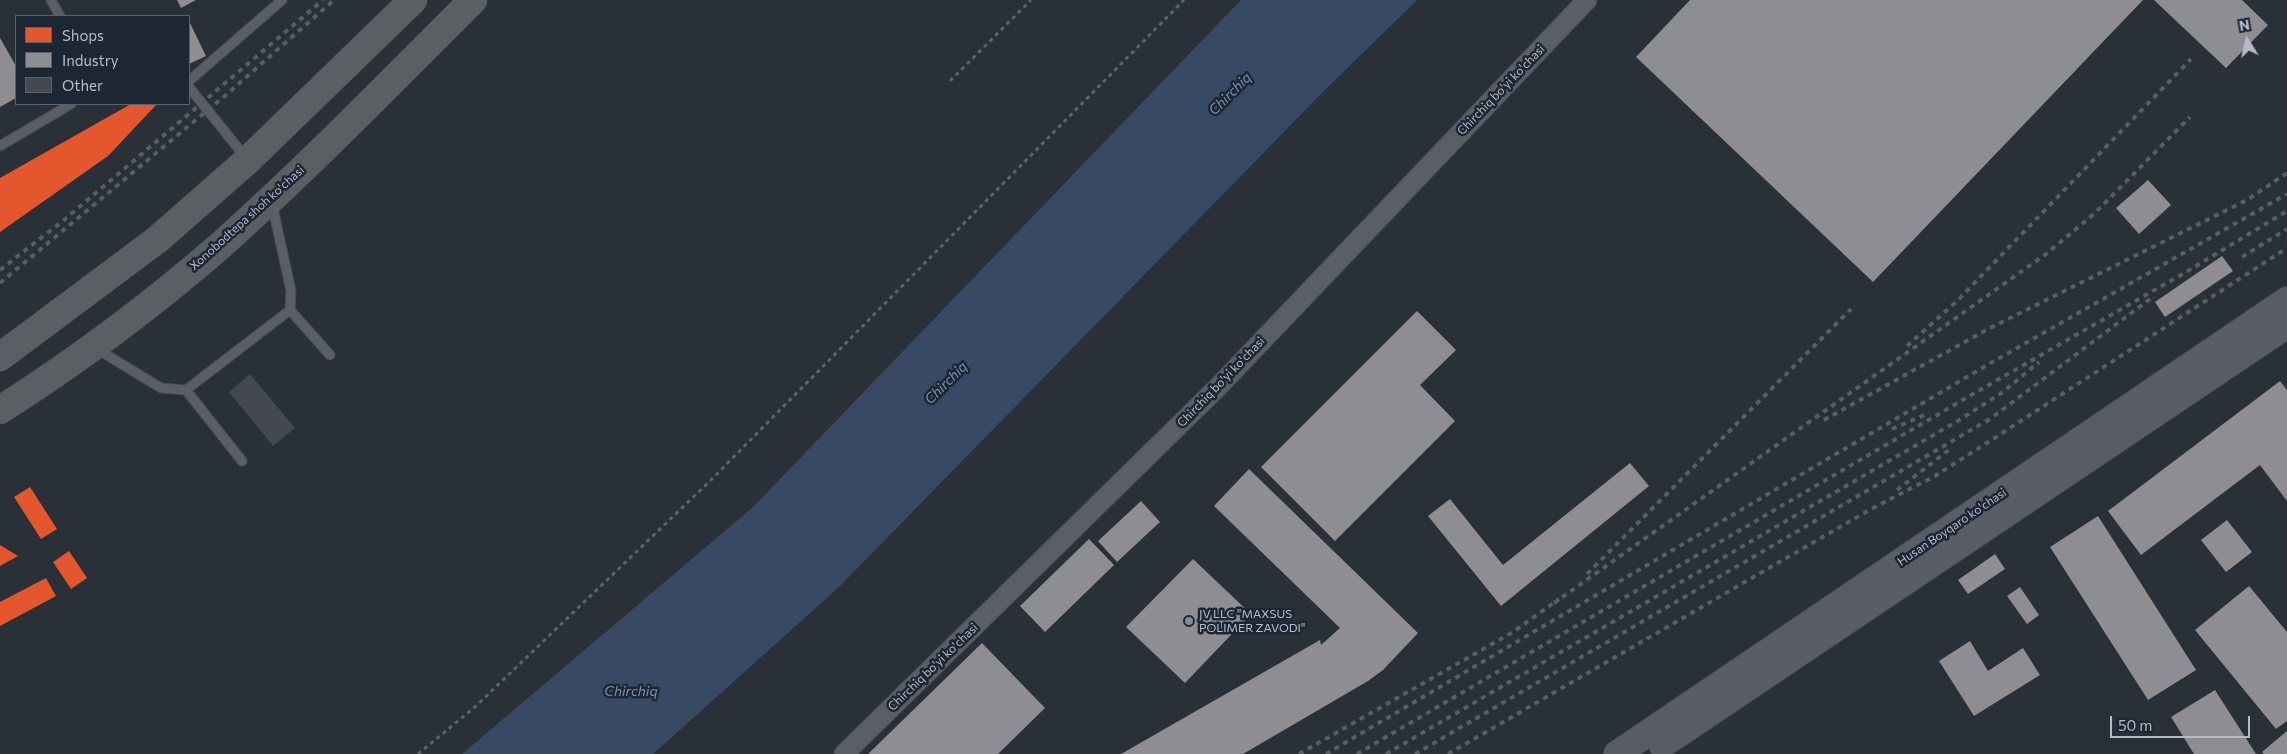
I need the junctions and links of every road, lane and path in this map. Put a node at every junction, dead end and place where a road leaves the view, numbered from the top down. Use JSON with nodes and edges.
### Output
{"nodes":[{"id":1,"x":51,"y":0,"type":"edge"},
{"id":2,"x":282,"y":0,"type":"edge"},
{"id":3,"x":413,"y":0,"type":"edge"},
{"id":4,"x":473,"y":0,"type":"edge"},
{"id":5,"x":1032,"y":0,"type":"edge"},
{"id":6,"x":1184,"y":0,"type":"edge"},
{"id":7,"x":1587,"y":0,"type":"edge"},
{"id":8,"x":59,"y":15,"type":"edge"},
{"id":9,"x":190,"y":80,"type":"edge"},
{"id":10,"x":950,"y":81,"type":"dead end"},
{"id":11,"x":190,"y":88,"type":"edge"},
{"id":12,"x":69,"y":105,"type":"edge"},
{"id":13,"x":0,"y":146,"type":"edge"},
{"id":14,"x":248,"y":160,"type":"junction"},
{"id":15,"x":271,"y":199,"type":"junction"},
{"id":16,"x":2287,"y":300,"type":"edge"},
{"id":17,"x":290,"y":310,"type":"junction"},
{"id":18,"x":2287,"y":325,"type":"edge"},
{"id":19,"x":93,"y":346,"type":"junction"},
{"id":20,"x":330,"y":355,"type":"dead end"},
{"id":21,"x":0,"y":357,"type":"edge"},
{"id":22,"x":186,"y":390,"type":"junction"},
{"id":23,"x":0,"y":410,"type":"edge"},
{"id":24,"x":242,"y":461,"type":"dead end"},
{"id":25,"x":418,"y":754,"type":"edge"},
{"id":26,"x":844,"y":754,"type":"edge"},
{"id":27,"x":1617,"y":754,"type":"edge"},
{"id":28,"x":1649,"y":754,"type":"edge"}],
"edges":[{"from":1,"to":8,"type":"lane"},
{"from":2,"to":9,"type":"lane"},
{"from":3,"to":14,"type":"highway"},
{"from":4,"to":15,"type":"highway","name":"Xonobodtepa shoh ko'chasi"},
{"from":5,"to":10,"type":"path"},
{"from":6,"to":25,"type":"path"},
{"from":7,"to":26,"type":"street","name":"Chirchiq bo'yi ko'chasi"},
{"from":11,"to":14,"type":"lane"},
{"from":12,"to":13,"type":"lane"},
{"from":14,"to":21,"type":"highway"},
{"from":15,"to":17,"type":"lane"},
{"from":15,"to":19,"type":"highway","name":"Xonobodtepa shoh ko'chasi"},
{"from":16,"to":27,"type":"main road","name":"Husan Boyqaro ko'chasi"},
{"from":17,"to":20,"type":"lane"},
{"from":17,"to":22,"type":"lane"},
{"from":18,"to":28,"type":"main road","name":"Husan Boyqaro ko'chasi"},
{"from":19,"to":22,"type":"lane"},
{"from":19,"to":23,"type":"highway","name":"Xonobodtepa shoh ko'chasi"},
{"from":22,"to":24,"type":"lane"}]}
